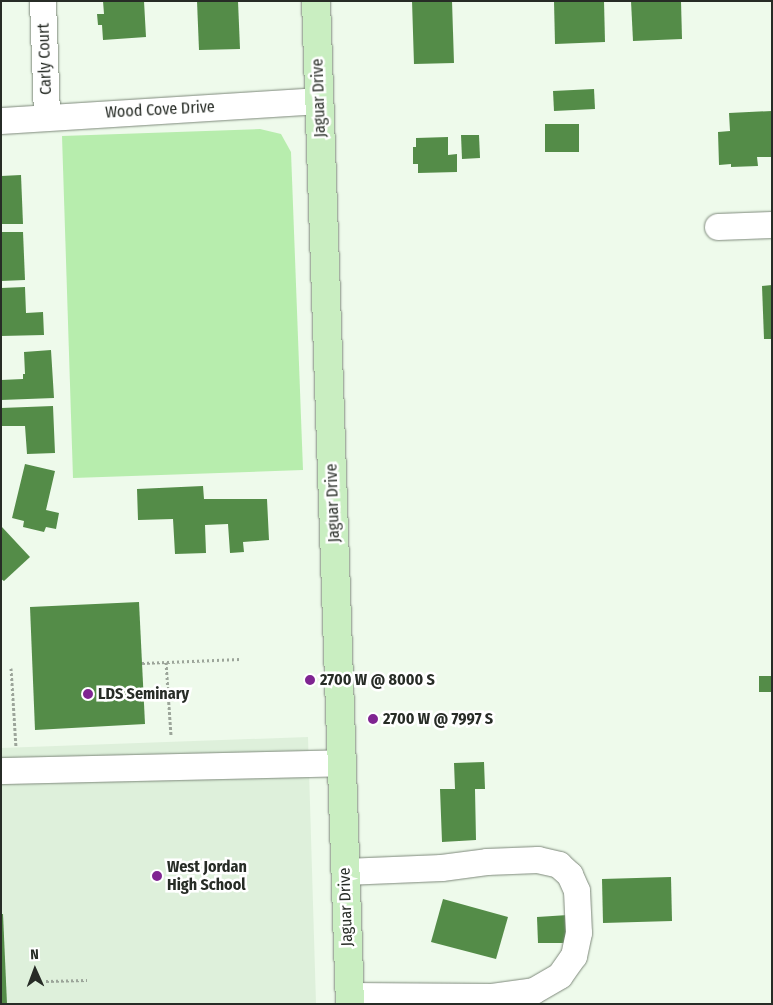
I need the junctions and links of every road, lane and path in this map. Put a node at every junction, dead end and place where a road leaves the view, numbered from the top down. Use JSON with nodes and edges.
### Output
{"nodes":[{"id":1,"x":43,"y":1,"type":"edge"},
{"id":2,"x":316,"y":1,"type":"edge"},
{"id":3,"x":319,"y":101,"type":"junction"},
{"id":4,"x":48,"y":117,"type":"junction"},
{"id":5,"x":1,"y":121,"type":"edge"},
{"id":6,"x":772,"y":225,"type":"edge"},
{"id":7,"x":718,"y":227,"type":"dead end"},
{"id":8,"x":240,"y":659,"type":"dead end"},
{"id":9,"x":166,"y":662,"type":"junction"},
{"id":10,"x":142,"y":663,"type":"dead end"},
{"id":11,"x":11,"y":668,"type":"dead end"},
{"id":12,"x":171,"y":735,"type":"dead end"},
{"id":13,"x":342,"y":763,"type":"junction"},
{"id":14,"x":10,"y":771,"type":"edge"},
{"id":15,"x":345,"y":872,"type":"junction"},
{"id":16,"x":87,"y":980,"type":"dead end"},
{"id":17,"x":46,"y":981,"type":"dead end"},
{"id":18,"x":350,"y":1000,"type":"edge"}],
"edges":[{"from":1,"to":4,"type":"street","name":"Carly Court"},
{"from":2,"to":3,"type":"main road","name":"Jaguar Drive"},
{"from":3,"to":4,"type":"street","name":"Wood Cove Drive"},
{"from":3,"to":13,"type":"main road","name":"Jaguar Drive"},
{"from":4,"to":5,"type":"street","name":"Wood Cove Drive"},
{"from":6,"to":7,"type":"street"},
{"from":8,"to":9,"type":"path"},
{"from":9,"to":10,"type":"path"},
{"from":9,"to":12,"type":"path"},
{"from":11,"to":14,"type":"path"},
{"from":13,"to":14,"type":"street"},
{"from":13,"to":15,"type":"main road","name":"Jaguar Drive"},
{"from":15,"to":18,"type":"main road","name":"Jaguar Drive"},
{"from":15,"to":18,"type":"street"},
{"from":16,"to":17,"type":"path"}]}
